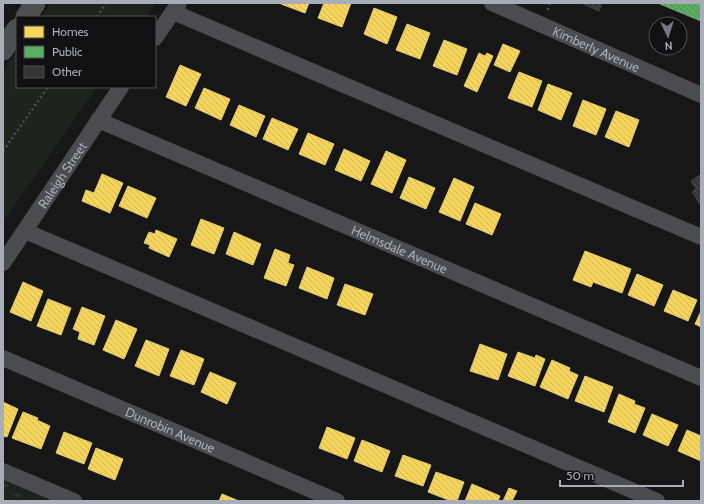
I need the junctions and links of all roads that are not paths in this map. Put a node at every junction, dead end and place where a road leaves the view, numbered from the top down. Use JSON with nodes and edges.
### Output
{"nodes":[{"id":1,"x":35,"y":3,"type":"edge"},
{"id":2,"x":492,"y":3,"type":"edge"},
{"id":3,"x":176,"y":7,"type":"edge"},
{"id":4,"x":27,"y":16,"type":"edge"},
{"id":5,"x":16,"y":30,"type":"edge"},
{"id":6,"x":156,"y":37,"type":"edge"},
{"id":7,"x":3,"y":50,"type":"edge"},
{"id":8,"x":120,"y":88,"type":"edge"},
{"id":9,"x":701,"y":95,"type":"edge"},
{"id":10,"x":98,"y":120,"type":"junction"},
{"id":11,"x":25,"y":231,"type":"junction"},
{"id":12,"x":701,"y":237,"type":"edge"},
{"id":13,"x":3,"y":263,"type":"edge"},
{"id":14,"x":3,"y":358,"type":"edge"},
{"id":15,"x":701,"y":378,"type":"edge"},
{"id":16,"x":3,"y":471,"type":"edge"},
{"id":17,"x":74,"y":501,"type":"edge"},
{"id":18,"x":337,"y":501,"type":"edge"},
{"id":19,"x":657,"y":501,"type":"edge"}],
"edges":[{"from":1,"to":4,"type":"main road"},
{"from":2,"to":9,"type":"street","name":"Kimberly Avenue"},
{"from":3,"to":6,"type":"street"},
{"from":3,"to":12,"type":"street"},
{"from":5,"to":7,"type":"main road"},
{"from":8,"to":10,"type":"street","name":"Raleigh Street"},
{"from":10,"to":11,"type":"street","name":"Raleigh Street"},
{"from":10,"to":15,"type":"street","name":"Helmsdale Avenue"},
{"from":11,"to":13,"type":"street","name":"Raleigh Street"},
{"from":11,"to":19,"type":"street"},
{"from":14,"to":18,"type":"street","name":"Dunrobin Avenue"},
{"from":16,"to":17,"type":"street"}]}
